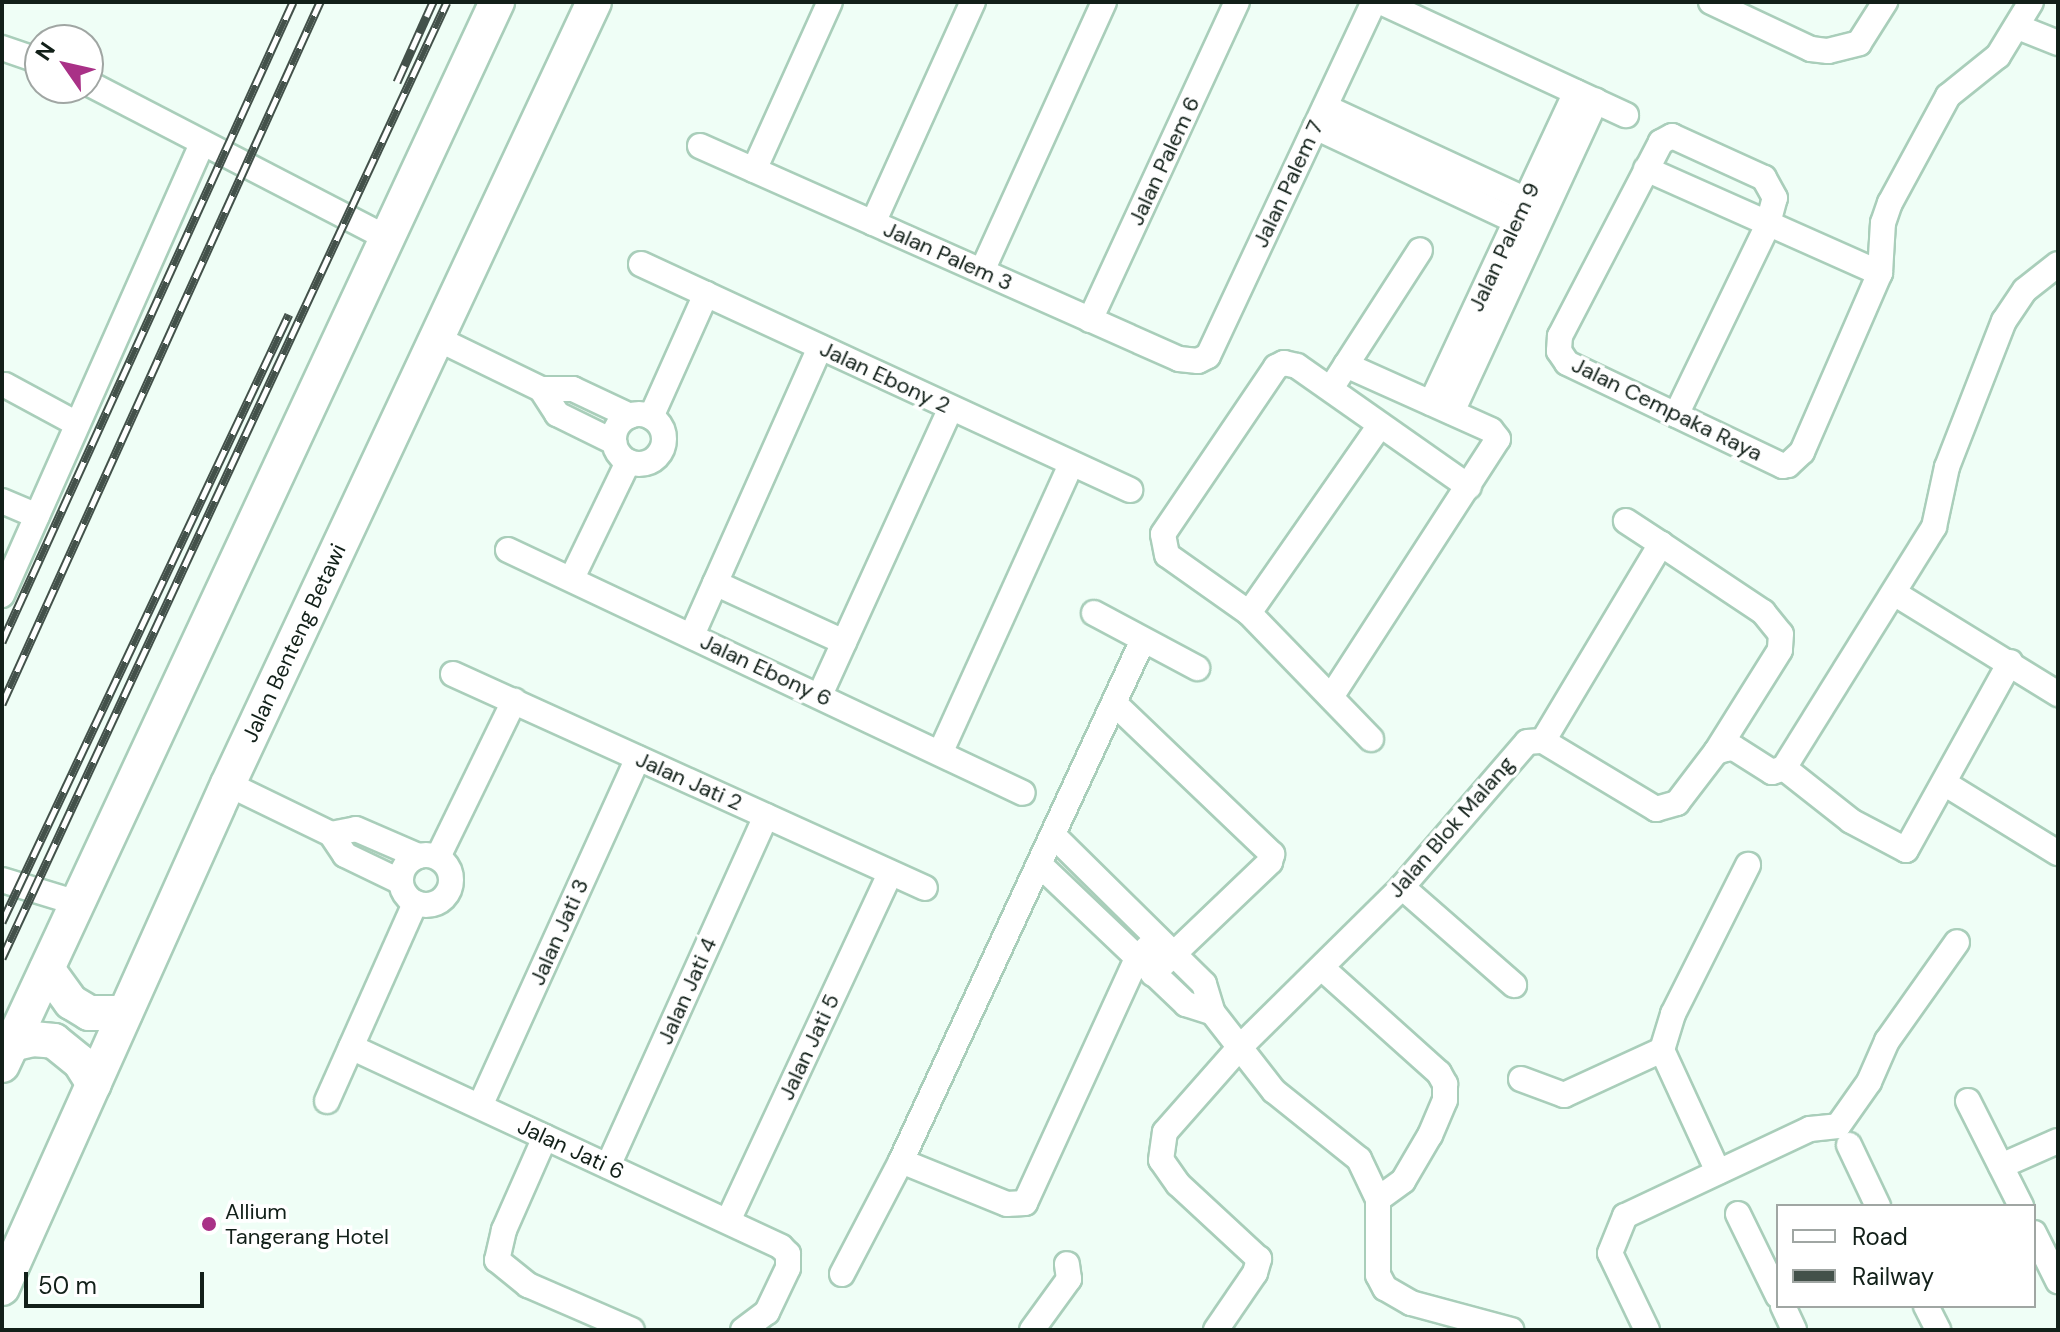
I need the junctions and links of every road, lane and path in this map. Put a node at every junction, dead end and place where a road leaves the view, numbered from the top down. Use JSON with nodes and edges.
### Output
{"nodes":[{"id":1,"x":497,"y":2,"type":"edge"},
{"id":2,"x":594,"y":2,"type":"edge"},
{"id":3,"x":832,"y":2,"type":"edge"},
{"id":4,"x":849,"y":2,"type":"edge"},
{"id":5,"x":973,"y":2,"type":"edge"},
{"id":6,"x":1104,"y":2,"type":"edge"},
{"id":7,"x":1237,"y":2,"type":"edge"},
{"id":8,"x":1374,"y":2,"type":"edge"},
{"id":9,"x":1381,"y":2,"type":"edge"},
{"id":10,"x":1711,"y":2,"type":"edge"},
{"id":11,"x":1885,"y":2,"type":"edge"},
{"id":12,"x":2031,"y":2,"type":"edge"},
{"id":13,"x":1743,"y":9,"type":"edge"},
{"id":14,"x":2018,"y":27,"type":"junction"},
{"id":15,"x":2058,"y":43,"type":"edge"},
{"id":16,"x":2,"y":48,"type":"edge"},
{"id":17,"x":24,"y":56,"type":"edge"},
{"id":18,"x":104,"y":92,"type":"edge"},
{"id":19,"x":1586,"y":96,"type":"junction"},
{"id":20,"x":1626,"y":115,"type":"dead end"},
{"id":21,"x":1320,"y":117,"type":"junction"},
{"id":22,"x":202,"y":144,"type":"junction"},
{"id":23,"x":700,"y":146,"type":"dead end"},
{"id":24,"x":1646,"y":169,"type":"junction"},
{"id":25,"x":754,"y":170,"type":"junction"},
{"id":26,"x":1521,"y":211,"type":"junction"},
{"id":27,"x":873,"y":223,"type":"junction"},
{"id":28,"x":1767,"y":227,"type":"junction"},
{"id":29,"x":387,"y":238,"type":"junction"},
{"id":30,"x":1420,"y":250,"type":"dead end"},
{"id":31,"x":641,"y":264,"type":"dead end"},
{"id":32,"x":982,"y":271,"type":"junction"},
{"id":33,"x":1880,"y":273,"type":"junction"},
{"id":34,"x":2053,"y":276,"type":"edge"},
{"id":35,"x":706,"y":294,"type":"junction"},
{"id":36,"x":1090,"y":320,"type":"junction"},
{"id":37,"x":436,"y":338,"type":"junction"},
{"id":38,"x":820,"y":347,"type":"junction"},
{"id":39,"x":1198,"y":361,"type":"joint"},
{"id":40,"x":1346,"y":365,"type":"junction"},
{"id":41,"x":5,"y":385,"type":"dead end"},
{"id":42,"x":541,"y":389,"type":"junction"},
{"id":43,"x":1330,"y":389,"type":"junction"},
{"id":44,"x":951,"y":408,"type":"junction"},
{"id":45,"x":1441,"y":408,"type":"junction"},
{"id":46,"x":1676,"y":415,"type":"junction"},
{"id":47,"x":640,"y":416,"type":"junction"},
{"id":48,"x":77,"y":424,"type":"junction"},
{"id":49,"x":1380,"y":425,"type":"junction"},
{"id":50,"x":621,"y":452,"type":"junction"},
{"id":51,"x":1071,"y":464,"type":"junction"},
{"id":52,"x":1469,"y":487,"type":"junction"},
{"id":53,"x":1130,"y":490,"type":"dead end"},
{"id":54,"x":2,"y":501,"type":"edge"},
{"id":55,"x":37,"y":516,"type":"junction"},
{"id":56,"x":1626,"y":521,"type":"dead end"},
{"id":57,"x":1661,"y":544,"type":"junction"},
{"id":58,"x":508,"y":550,"type":"dead end"},
{"id":59,"x":572,"y":578,"type":"junction"},
{"id":60,"x":715,"y":583,"type":"junction"},
{"id":61,"x":1894,"y":593,"type":"junction"},
{"id":62,"x":2,"y":595,"type":"edge"},
{"id":63,"x":1094,"y":613,"type":"dead end"},
{"id":64,"x":1249,"y":613,"type":"junction"},
{"id":65,"x":692,"y":635,"type":"junction"},
{"id":66,"x":1143,"y":640,"type":"junction"},
{"id":67,"x":844,"y":642,"type":"junction"},
{"id":68,"x":2010,"y":662,"type":"junction"},
{"id":69,"x":1197,"y":668,"type":"dead end"},
{"id":70,"x":453,"y":674,"type":"dead end"},
{"id":71,"x":2058,"y":694,"type":"edge"},
{"id":72,"x":820,"y":695,"type":"junction"},
{"id":73,"x":1331,"y":697,"type":"junction"},
{"id":74,"x":514,"y":701,"type":"junction"},
{"id":75,"x":1114,"y":703,"type":"junction"},
{"id":76,"x":1371,"y":739,"type":"dead end"},
{"id":77,"x":1543,"y":741,"type":"junction"},
{"id":78,"x":941,"y":751,"type":"junction"},
{"id":79,"x":1716,"y":752,"type":"junction"},
{"id":80,"x":638,"y":758,"type":"junction"},
{"id":81,"x":1784,"y":768,"type":"junction"},
{"id":82,"x":1944,"y":783,"type":"junction"},
{"id":83,"x":228,"y":784,"type":"junction"},
{"id":84,"x":1023,"y":793,"type":"dead end"},
{"id":85,"x":766,"y":816,"type":"junction"},
{"id":86,"x":331,"y":834,"type":"junction"},
{"id":87,"x":1053,"y":835,"type":"junction"},
{"id":88,"x":2058,"y":853,"type":"edge"},
{"id":89,"x":428,"y":857,"type":"junction"},
{"id":90,"x":1040,"y":865,"type":"junction"},
{"id":91,"x":1748,"y":865,"type":"dead end"},
{"id":92,"x":890,"y":873,"type":"junction"},
{"id":93,"x":2,"y":880,"type":"edge"},
{"id":94,"x":401,"y":882,"type":"junction"},
{"id":95,"x":1402,"y":887,"type":"junction"},
{"id":96,"x":925,"y":888,"type":"dead end"},
{"id":97,"x":77,"y":903,"type":"junction"},
{"id":98,"x":415,"y":903,"type":"junction"},
{"id":99,"x":1957,"y":942,"type":"dead end"},
{"id":100,"x":1165,"y":947,"type":"junction"},
{"id":101,"x":1145,"y":966,"type":"junction"},
{"id":102,"x":1322,"y":968,"type":"junction"},
{"id":103,"x":47,"y":969,"type":"junction"},
{"id":104,"x":1514,"y":985,"type":"dead end"},
{"id":105,"x":125,"y":1013,"type":"junction"},
{"id":106,"x":1213,"y":1013,"type":"junction"},
{"id":107,"x":351,"y":1047,"type":"junction"},
{"id":108,"x":1239,"y":1048,"type":"junction"},
{"id":109,"x":1662,"y":1050,"type":"junction"},
{"id":110,"x":7,"y":1055,"type":"edge"},
{"id":111,"x":1521,"y":1079,"type":"dead end"},
{"id":112,"x":94,"y":1084,"type":"junction"},
{"id":113,"x":327,"y":1101,"type":"dead end"},
{"id":114,"x":1968,"y":1101,"type":"dead end"},
{"id":115,"x":480,"y":1106,"type":"junction"},
{"id":116,"x":545,"y":1137,"type":"junction"},
{"id":117,"x":2058,"y":1141,"type":"edge"},
{"id":118,"x":1849,"y":1145,"type":"dead end"},
{"id":119,"x":901,"y":1161,"type":"junction"},
{"id":120,"x":608,"y":1166,"type":"junction"},
{"id":121,"x":2001,"y":1166,"type":"junction"},
{"id":122,"x":1718,"y":1172,"type":"junction"},
{"id":123,"x":1378,"y":1199,"type":"junction"},
{"id":124,"x":1877,"y":1204,"type":"edge"},
{"id":125,"x":2020,"y":1204,"type":"edge"},
{"id":126,"x":1738,"y":1214,"type":"dead end"},
{"id":127,"x":728,"y":1221,"type":"junction"},
{"id":128,"x":2036,"y":1237,"type":"edge"},
{"id":129,"x":1067,"y":1264,"type":"dead end"},
{"id":130,"x":842,"y":1274,"type":"dead end"},
{"id":131,"x":2058,"y":1281,"type":"edge"},
{"id":132,"x":2,"y":1288,"type":"edge"},
{"id":133,"x":1776,"y":1292,"type":"edge"},
{"id":134,"x":1784,"y":1308,"type":"edge"},
{"id":135,"x":1927,"y":1308,"type":"edge"},
{"id":136,"x":632,"y":1330,"type":"edge"},
{"id":137,"x":743,"y":1330,"type":"edge"},
{"id":138,"x":1032,"y":1330,"type":"edge"},
{"id":139,"x":1216,"y":1330,"type":"edge"},
{"id":140,"x":1511,"y":1330,"type":"edge"},
{"id":141,"x":1647,"y":1330,"type":"edge"},
{"id":142,"x":1794,"y":1330,"type":"edge"},
{"id":143,"x":1938,"y":1330,"type":"edge"}],
"edges":[{"from":1,"to":29,"type":"main road"},
{"from":2,"to":37,"type":"main road","name":"Jalan Benteng Betawi"},
{"from":3,"to":4,"type":"street"},
{"from":3,"to":25,"type":"street"},
{"from":5,"to":27,"type":"street"},
{"from":6,"to":32,"type":"street"},
{"from":7,"to":36,"type":"street","name":"Jalan Palem 6"},
{"from":8,"to":21,"type":"street","name":"Jalan Palem 7"},
{"from":9,"to":19,"type":"street"},
{"from":10,"to":13,"type":"street"},
{"from":11,"to":13,"type":"street"},
{"from":12,"to":14,"type":"street","name":"Jalan Cempaka Raya"},
{"from":14,"to":15,"type":"street"},
{"from":14,"to":33,"type":"street","name":"Jalan Cempaka Raya"},
{"from":16,"to":17,"type":"street"},
{"from":18,"to":22,"type":"street"},
{"from":19,"to":20,"type":"street"},
{"from":19,"to":26,"type":"street","name":"Jalan Palem 9"},
{"from":19,"to":45,"type":"street","name":"Jalan Palem 9"},
{"from":21,"to":26,"type":"street"},
{"from":21,"to":39,"type":"street","name":"Jalan Palem 7"},
{"from":22,"to":29,"type":"street"},
{"from":22,"to":48,"type":"street"},
{"from":23,"to":25,"type":"street","name":"Jalan Palem 3"},
{"from":24,"to":28,"type":"street"},
{"from":24,"to":28,"type":"street","name":"Jalan Cempaka Raya"},
{"from":24,"to":46,"type":"street","name":"Jalan Cempaka Raya"},
{"from":25,"to":27,"type":"street","name":"Jalan Palem 3"},
{"from":26,"to":45,"type":"street","name":"Jalan Palem 9"},
{"from":27,"to":32,"type":"street","name":"Jalan Palem 3"},
{"from":28,"to":33,"type":"street"},
{"from":28,"to":46,"type":"street"},
{"from":29,"to":97,"type":"main road"},
{"from":30,"to":40,"type":"street"},
{"from":31,"to":35,"type":"street","name":"Jalan Ebony 2"},
{"from":32,"to":36,"type":"street","name":"Jalan Palem 3"},
{"from":33,"to":46,"type":"street","name":"Jalan Cempaka Raya"},
{"from":34,"to":61,"type":"street"},
{"from":35,"to":38,"type":"street","name":"Jalan Ebony 2"},
{"from":35,"to":47,"type":"street"},
{"from":36,"to":39,"type":"street","name":"Jalan Palem 3"},
{"from":37,"to":42,"type":"street"},
{"from":37,"to":83,"type":"main road","name":"Jalan Benteng Betawi"},
{"from":38,"to":44,"type":"street","name":"Jalan Ebony 2"},
{"from":38,"to":60,"type":"street"},
{"from":40,"to":43,"type":"street"},
{"from":40,"to":45,"type":"street"},
{"from":41,"to":48,"type":"street"},
{"from":42,"to":47,"type":"street"},
{"from":42,"to":50,"type":"street"},
{"from":43,"to":49,"type":"street"},
{"from":43,"to":64,"type":"street"},
{"from":44,"to":51,"type":"street","name":"Jalan Ebony 2"},
{"from":44,"to":67,"type":"street"},
{"from":45,"to":52,"type":"street"},
{"from":47,"to":50,"type":"street"},
{"from":47,"to":50,"type":"street"},
{"from":48,"to":55,"type":"street"},
{"from":49,"to":52,"type":"street"},
{"from":49,"to":64,"type":"street"},
{"from":50,"to":59,"type":"street"},
{"from":51,"to":53,"type":"street","name":"Jalan Ebony 2"},
{"from":51,"to":78,"type":"street"},
{"from":52,"to":73,"type":"street"},
{"from":54,"to":55,"type":"street"},
{"from":55,"to":62,"type":"street"},
{"from":56,"to":57,"type":"street"},
{"from":57,"to":77,"type":"street"},
{"from":57,"to":79,"type":"street"},
{"from":58,"to":59,"type":"street","name":"Jalan Ebony 6"},
{"from":59,"to":65,"type":"street","name":"Jalan Ebony 6"},
{"from":60,"to":65,"type":"street"},
{"from":60,"to":67,"type":"street"},
{"from":61,"to":68,"type":"street"},
{"from":61,"to":81,"type":"street"},
{"from":63,"to":66,"type":"street"},
{"from":64,"to":73,"type":"street"},
{"from":65,"to":72,"type":"street","name":"Jalan Ebony 6"},
{"from":66,"to":69,"type":"street"},
{"from":66,"to":75,"type":"street"},
{"from":67,"to":72,"type":"street"},
{"from":68,"to":71,"type":"street"},
{"from":68,"to":82,"type":"street"},
{"from":70,"to":74,"type":"street","name":"Jalan Jati 2"},
{"from":72,"to":78,"type":"street","name":"Jalan Ebony 6"},
{"from":73,"to":76,"type":"street"},
{"from":74,"to":80,"type":"street","name":"Jalan Jati 2"},
{"from":74,"to":89,"type":"street"},
{"from":75,"to":87,"type":"street"},
{"from":75,"to":100,"type":"street"},
{"from":77,"to":79,"type":"street"},
{"from":77,"to":95,"type":"street","name":"Jalan Blok Malang"},
{"from":78,"to":84,"type":"street","name":"Jalan Ebony 6"},
{"from":79,"to":81,"type":"street"},
{"from":80,"to":85,"type":"street","name":"Jalan Jati 2"},
{"from":80,"to":115,"type":"street","name":"Jalan Jati 3"},
{"from":81,"to":82,"type":"street"},
{"from":82,"to":88,"type":"street"},
{"from":83,"to":86,"type":"street"},
{"from":83,"to":105,"type":"main road","name":"Jalan Benteng Betawi"},
{"from":85,"to":92,"type":"street","name":"Jalan Jati 2"},
{"from":85,"to":120,"type":"street","name":"Jalan Jati 4"},
{"from":86,"to":89,"type":"street"},
{"from":86,"to":94,"type":"street"},
{"from":87,"to":90,"type":"street"},
{"from":87,"to":100,"type":"street"},
{"from":89,"to":94,"type":"street"},
{"from":89,"to":98,"type":"street"},
{"from":90,"to":101,"type":"street"},
{"from":90,"to":119,"type":"street"},
{"from":91,"to":109,"type":"street"},
{"from":92,"to":96,"type":"street","name":"Jalan Jati 2"},
{"from":92,"to":127,"type":"street","name":"Jalan Jati 5"},
{"from":93,"to":97,"type":"street"},
{"from":94,"to":98,"type":"street"},
{"from":95,"to":102,"type":"street","name":"Jalan Blok Malang"},
{"from":95,"to":104,"type":"street"},
{"from":97,"to":103,"type":"main road"},
{"from":98,"to":107,"type":"street"},
{"from":99,"to":122,"type":"street"},
{"from":100,"to":101,"type":"street"},
{"from":100,"to":106,"type":"street"},
{"from":101,"to":106,"type":"street"},
{"from":101,"to":119,"type":"street"},
{"from":102,"to":108,"type":"street","name":"Jalan Blok Malang"},
{"from":102,"to":123,"type":"street"},
{"from":103,"to":105,"type":"main road"},
{"from":103,"to":110,"type":"main road"},
{"from":105,"to":112,"type":"main road","name":"Jalan Benteng Betawi"},
{"from":106,"to":108,"type":"street"},
{"from":107,"to":113,"type":"street"},
{"from":107,"to":115,"type":"street","name":"Jalan Jati 6"},
{"from":108,"to":123,"type":"street"},
{"from":108,"to":139,"type":"street","name":"Jalan Blok Malang"},
{"from":109,"to":111,"type":"street"},
{"from":109,"to":122,"type":"street"},
{"from":110,"to":112,"type":"main road"},
{"from":112,"to":132,"type":"main road","name":"Jalan Benteng Betawi"},
{"from":114,"to":121,"type":"street"},
{"from":115,"to":116,"type":"street","name":"Jalan Jati 6"},
{"from":116,"to":120,"type":"street","name":"Jalan Jati 6"},
{"from":116,"to":136,"type":"street"},
{"from":117,"to":121,"type":"street"},
{"from":118,"to":124,"type":"street"},
{"from":119,"to":130,"type":"street"},
{"from":120,"to":127,"type":"street","name":"Jalan Jati 6"},
{"from":121,"to":125,"type":"street"},
{"from":122,"to":141,"type":"street"},
{"from":123,"to":140,"type":"street"},
{"from":126,"to":133,"type":"street"},
{"from":127,"to":137,"type":"street","name":"Jalan Jati 6"},
{"from":128,"to":131,"type":"street"},
{"from":129,"to":138,"type":"street"},
{"from":134,"to":142,"type":"street"},
{"from":135,"to":143,"type":"street"}]}
